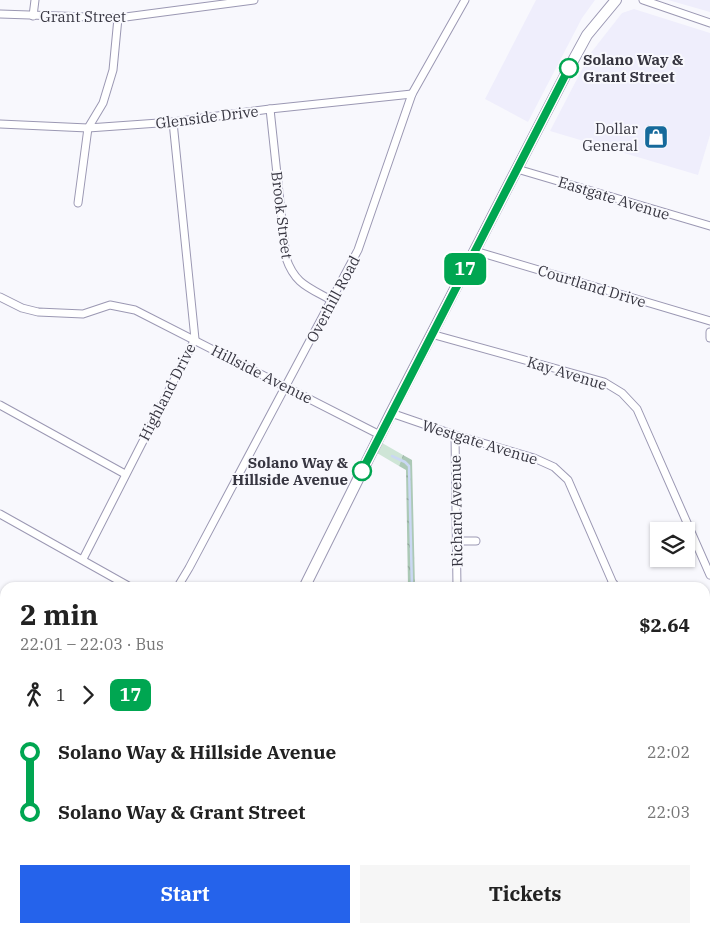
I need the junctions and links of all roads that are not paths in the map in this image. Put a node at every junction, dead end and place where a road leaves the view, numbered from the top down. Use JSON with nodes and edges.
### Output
{"nodes":[{"id":1,"x":35,"y":0,"type":"edge"},
{"id":2,"x":254,"y":0,"type":"edge"},
{"id":3,"x":465,"y":0,"type":"edge"},
{"id":4,"x":616,"y":0,"type":"edge"},
{"id":5,"x":643,"y":0,"type":"edge"},
{"id":6,"x":0,"y":14,"type":"edge"},
{"id":7,"x":33,"y":16,"type":"junction"},
{"id":8,"x":118,"y":18,"type":"junction"},
{"id":9,"x":710,"y":23,"type":"edge"},
{"id":10,"x":412,"y":94,"type":"junction"},
{"id":11,"x":270,"y":109,"type":"junction"},
{"id":12,"x":173,"y":122,"type":"junction"},
{"id":13,"x":0,"y":124,"type":"edge"},
{"id":14,"x":88,"y":128,"type":"junction"},
{"id":15,"x":517,"y":169,"type":"junction"},
{"id":16,"x":78,"y":203,"type":"dead end"},
{"id":17,"x":710,"y":226,"type":"edge"},
{"id":18,"x":475,"y":251,"type":"junction"},
{"id":19,"x":0,"y":297,"type":"edge"},
{"id":20,"x":331,"y":300,"type":"junction"},
{"id":21,"x":710,"y":321,"type":"edge"},
{"id":22,"x":710,"y":332,"type":"edge"},
{"id":23,"x":431,"y":334,"type":"junction"},
{"id":24,"x":710,"y":338,"type":"edge"},
{"id":25,"x":195,"y":339,"type":"junction"},
{"id":26,"x":287,"y":386,"type":"junction"},
{"id":27,"x":0,"y":405,"type":"edge"},
{"id":28,"x":391,"y":413,"type":"junction"},
{"id":29,"x":380,"y":435,"type":"junction"},
{"id":30,"x":455,"y":435,"type":"junction"},
{"id":31,"x":125,"y":474,"type":"junction"},
{"id":32,"x":0,"y":514,"type":"edge"},
{"id":33,"x":456,"y":541,"type":"junction"},
{"id":34,"x":476,"y":541,"type":"dead end"},
{"id":35,"x":83,"y":559,"type":"junction"},
{"id":36,"x":710,"y":575,"type":"edge"},
{"id":37,"x":122,"y":582,"type":"edge"},
{"id":38,"x":181,"y":582,"type":"edge"},
{"id":39,"x":307,"y":582,"type":"edge"},
{"id":40,"x":457,"y":582,"type":"edge"},
{"id":41,"x":612,"y":582,"type":"edge"}],
"edges":[{"from":1,"to":7,"type":"street"},
{"from":2,"to":8,"type":"street","name":"Grant Street"},
{"from":3,"to":10,"type":"street","name":"Overhill Road"},
{"from":4,"to":15,"type":"street"},
{"from":5,"to":9,"type":"street"},
{"from":6,"to":7,"type":"street","name":"Grant Street"},
{"from":7,"to":8,"type":"street","name":"Grant Street"},
{"from":8,"to":14,"type":"street"},
{"from":10,"to":11,"type":"street","name":"Glenside Drive"},
{"from":10,"to":20,"type":"street","name":"Overhill Road"},
{"from":11,"to":12,"type":"street","name":"Glenside Drive"},
{"from":11,"to":20,"type":"street","name":"Brook Street"},
{"from":12,"to":14,"type":"street","name":"Glenside Drive"},
{"from":12,"to":25,"type":"street","name":"Highland Drive"},
{"from":13,"to":14,"type":"street","name":"Glenside Drive"},
{"from":14,"to":16,"type":"street"},
{"from":15,"to":17,"type":"street","name":"Eastgate Avenue"},
{"from":15,"to":18,"type":"street"},
{"from":18,"to":21,"type":"street","name":"Courtland Drive"},
{"from":18,"to":23,"type":"street"},
{"from":19,"to":25,"type":"street","name":"Hillside Avenue"},
{"from":20,"to":26,"type":"street","name":"Overhill Road"},
{"from":22,"to":24,"type":"street"},
{"from":23,"to":28,"type":"street"},
{"from":23,"to":36,"type":"street","name":"Kay Avenue"},
{"from":25,"to":26,"type":"street","name":"Hillside Avenue"},
{"from":25,"to":31,"type":"street","name":"Highland Drive"},
{"from":26,"to":29,"type":"street","name":"Hillside Avenue"},
{"from":26,"to":38,"type":"street","name":"Overhill Road"},
{"from":27,"to":31,"type":"street"},
{"from":28,"to":29,"type":"street"},
{"from":28,"to":30,"type":"street","name":"Westgate Avenue"},
{"from":29,"to":39,"type":"street"},
{"from":30,"to":33,"type":"street","name":"Richard Avenue"},
{"from":30,"to":41,"type":"street","name":"Westgate Avenue"},
{"from":31,"to":35,"type":"street","name":"Highland Drive"},
{"from":32,"to":35,"type":"street"},
{"from":33,"to":34,"type":"street"},
{"from":33,"to":40,"type":"street","name":"Richard Avenue"},
{"from":35,"to":37,"type":"street"}]}
